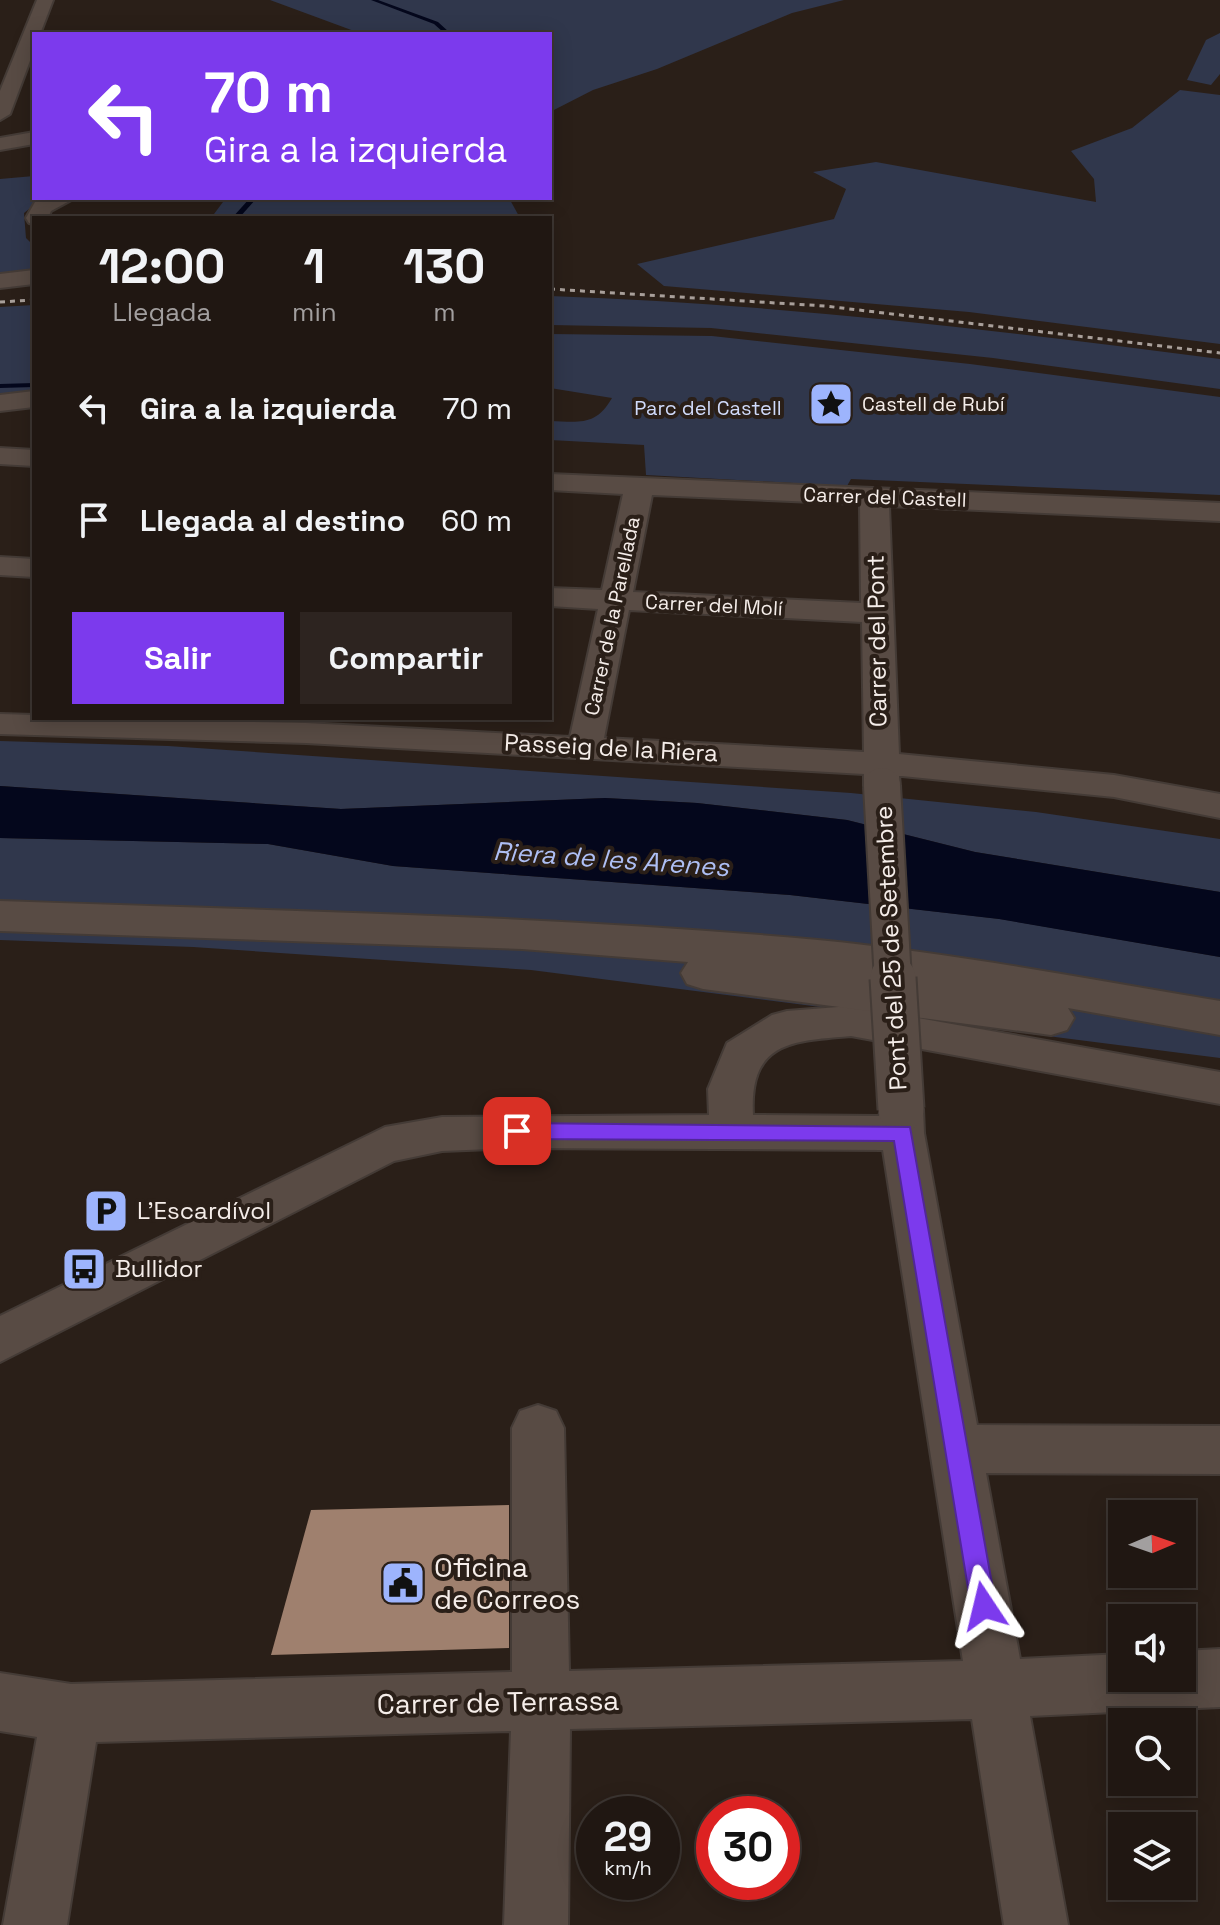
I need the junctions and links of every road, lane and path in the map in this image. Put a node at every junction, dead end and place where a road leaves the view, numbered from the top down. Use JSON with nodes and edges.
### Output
{"nodes":[{"id":1,"x":45,"y":0,"type":"edge"},
{"id":2,"x":33,"y":32,"type":"edge"},
{"id":3,"x":32,"y":36,"type":"edge"},
{"id":4,"x":29,"y":44,"type":"junction"},
{"id":5,"x":0,"y":48,"type":"edge"},
{"id":6,"x":0,"y":114,"type":"edge"},
{"id":7,"x":32,"y":138,"type":"edge"},
{"id":8,"x":0,"y":144,"type":"edge"},
{"id":9,"x":59,"y":200,"type":"edge"},
{"id":10,"x":38,"y":216,"type":"edge"},
{"id":11,"x":32,"y":277,"type":"edge"},
{"id":12,"x":0,"y":281,"type":"edge"},
{"id":13,"x":32,"y":399,"type":"edge"},
{"id":14,"x":0,"y":403,"type":"edge"},
{"id":15,"x":0,"y":456,"type":"edge"},
{"id":16,"x":32,"y":458,"type":"edge"},
{"id":17,"x":552,"y":482,"type":"edge"},
{"id":18,"x":639,"y":487,"type":"junction"},
{"id":19,"x":874,"y":497,"type":"junction"},
{"id":20,"x":1220,"y":512,"type":"edge"},
{"id":21,"x":0,"y":566,"type":"edge"},
{"id":22,"x":32,"y":568,"type":"edge"},
{"id":23,"x":552,"y":597,"type":"edge"},
{"id":24,"x":615,"y":601,"type":"junction"},
{"id":25,"x":877,"y":613,"type":"junction"},
{"id":26,"x":122,"y":720,"type":"edge"},
{"id":27,"x":296,"y":725,"type":"edge"},
{"id":28,"x":585,"y":746,"type":"junction"},
{"id":29,"x":882,"y":775,"type":"junction"},
{"id":30,"x":1220,"y":785,"type":"edge"},
{"id":31,"x":1114,"y":786,"type":"junction"},
{"id":32,"x":1220,"y":806,"type":"edge"},
{"id":33,"x":0,"y":916,"type":"edge"},
{"id":34,"x":383,"y":931,"type":"junction"},
{"id":35,"x":1220,"y":1018,"type":"edge"},
{"id":36,"x":1220,"y":1040,"type":"edge"},
{"id":37,"x":1217,"y":1094,"type":"edge"},
{"id":38,"x":902,"y":1121,"type":"junction"},
{"id":39,"x":732,"y":1132,"type":"junction"},
{"id":40,"x":0,"y":1340,"type":"edge"},
{"id":41,"x":538,"y":1428,"type":"dead end"},
{"id":42,"x":957,"y":1449,"type":"junction"},
{"id":43,"x":1220,"y":1450,"type":"edge"},
{"id":44,"x":1220,"y":1678,"type":"edge"},
{"id":45,"x":997,"y":1689,"type":"junction"},
{"id":46,"x":541,"y":1701,"type":"junction"},
{"id":47,"x":0,"y":1702,"type":"edge"},
{"id":48,"x":71,"y":1713,"type":"junction"},
{"id":49,"x":35,"y":1925,"type":"edge"},
{"id":50,"x":536,"y":1925,"type":"edge"},
{"id":51,"x":1036,"y":1925,"type":"edge"}],
"edges":[{"from":1,"to":2,"type":"street"},
{"from":3,"to":4,"type":"street"},
{"from":4,"to":5,"type":"street"},
{"from":4,"to":6,"type":"street"},
{"from":7,"to":8,"type":"street"},
{"from":9,"to":10,"type":"street"},
{"from":11,"to":12,"type":"street"},
{"from":13,"to":14,"type":"street"},
{"from":15,"to":16,"type":"street"},
{"from":17,"to":18,"type":"street","name":"Carrer del Castell"},
{"from":18,"to":19,"type":"street","name":"Carrer del Castell"},
{"from":18,"to":24,"type":"street","name":"Carrer de la Parellada"},
{"from":19,"to":20,"type":"street","name":"Carrer del Castell"},
{"from":19,"to":25,"type":"street","name":"Carrer del Pont"},
{"from":21,"to":22,"type":"street"},
{"from":23,"to":24,"type":"street","name":"Carrer del Molí"},
{"from":24,"to":25,"type":"street","name":"Carrer del Molí"},
{"from":24,"to":28,"type":"street","name":"Carrer de la Parellada"},
{"from":25,"to":29,"type":"street","name":"Carrer del Pont"},
{"from":26,"to":27,"type":"street","name":"Passeig de la Riera"},
{"from":27,"to":28,"type":"street","name":"Passeig de la Riera"},
{"from":28,"to":29,"type":"street","name":"Passeig de la Riera"},
{"from":29,"to":31,"type":"street","name":"Passeig de la Riera"},
{"from":29,"to":38,"type":"street","name":"Pont del 25 de Setembre","bridge":true},
{"from":30,"to":31,"type":"street"},
{"from":31,"to":32,"type":"street","name":"Passeig de la Riera"},
{"from":33,"to":34,"type":"main road"},
{"from":34,"to":35,"type":"main road"},
{"from":34,"to":36,"type":"main road"},
{"from":37,"to":39,"type":"street"},
{"from":38,"to":39,"type":"street"},
{"from":38,"to":42,"type":"street","name":"Pont del 25 de Setembre"},
{"from":39,"to":40,"type":"street"},
{"from":41,"to":46,"type":"street"},
{"from":42,"to":43,"type":"street"},
{"from":42,"to":45,"type":"street","name":"Pont del 25 de Setembre"},
{"from":44,"to":45,"type":"street","name":"Carrer de Terrassa"},
{"from":45,"to":46,"type":"street","name":"Carrer de Terrassa"},
{"from":45,"to":51,"type":"street","name":"Pont del 25 de Setembre"},
{"from":46,"to":48,"type":"street","name":"Carrer de Terrassa"},
{"from":46,"to":50,"type":"street"},
{"from":47,"to":48,"type":"street","name":"Carrer de Terrassa"},
{"from":48,"to":49,"type":"street"}]}
